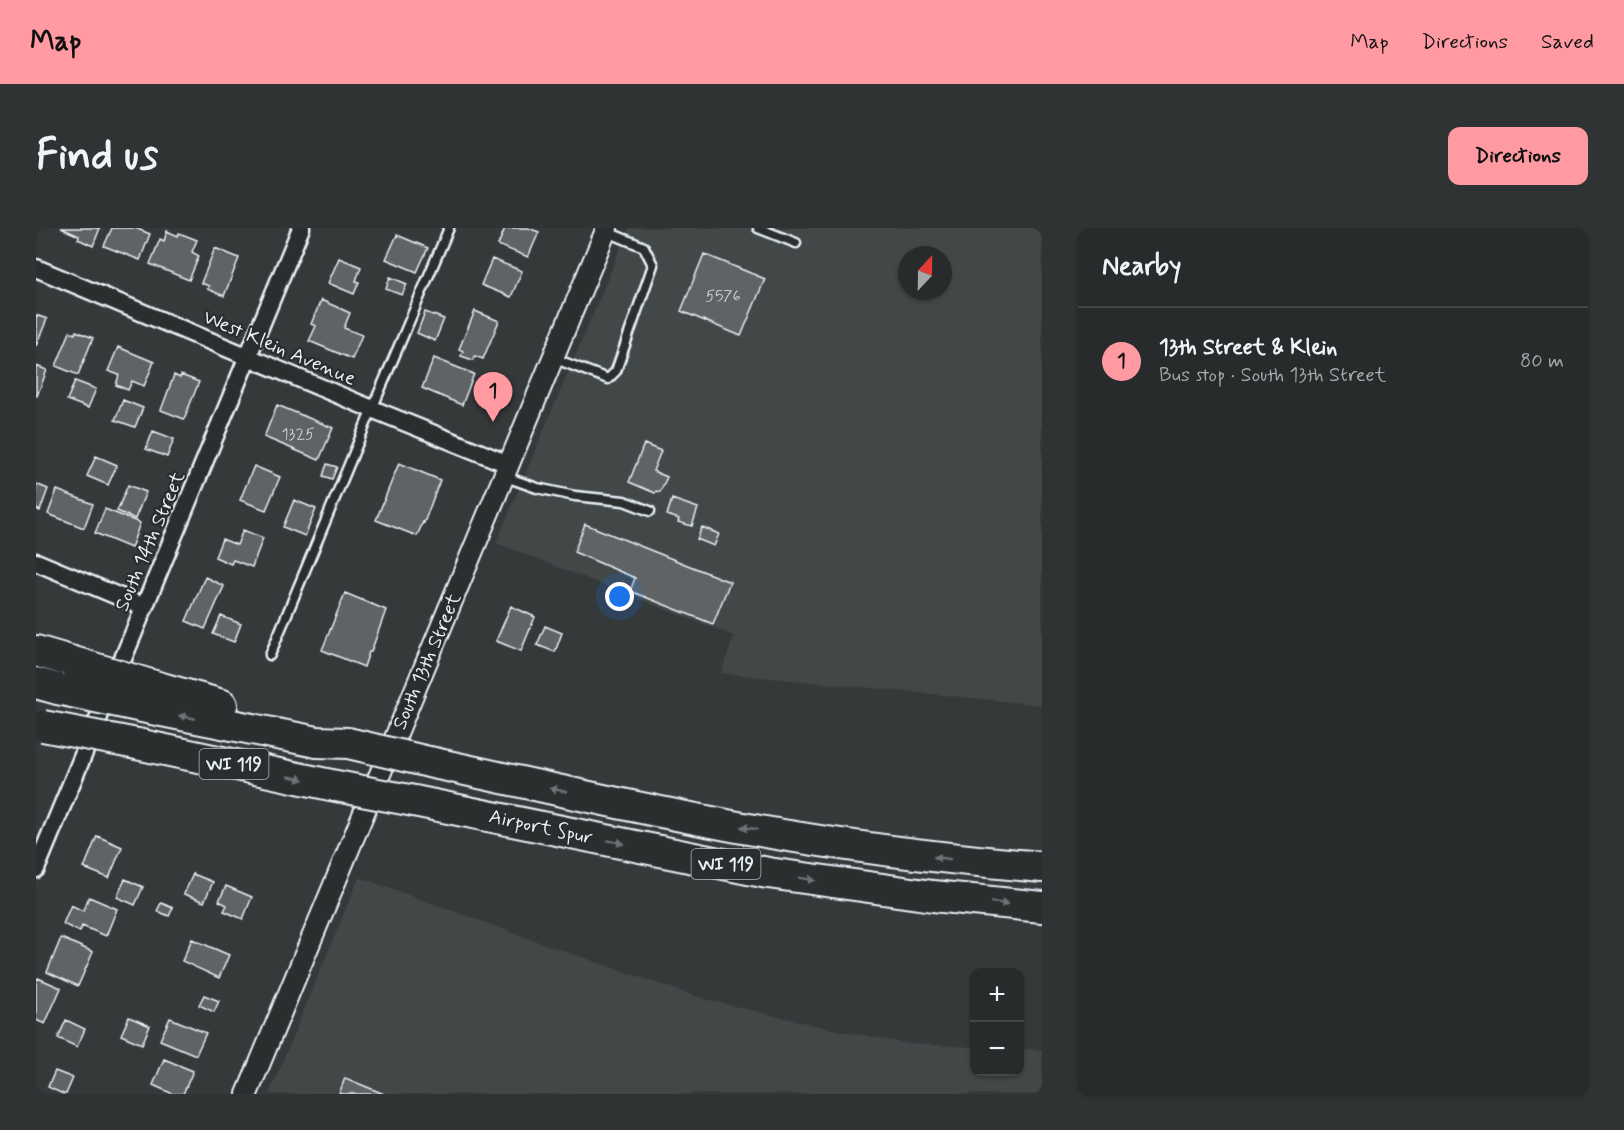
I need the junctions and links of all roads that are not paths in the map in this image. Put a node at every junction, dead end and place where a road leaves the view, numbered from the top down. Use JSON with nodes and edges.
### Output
{"nodes":[{"id":1,"x":301,"y":228,"type":"edge"},
{"id":2,"x":449,"y":228,"type":"edge"},
{"id":3,"x":758,"y":228,"type":"edge"},
{"id":4,"x":606,"y":230,"type":"edge"},
{"id":5,"x":796,"y":243,"type":"dead end"},
{"id":6,"x":36,"y":268,"type":"edge"},
{"id":7,"x":249,"y":357,"type":"junction"},
{"id":8,"x":552,"y":358,"type":"junction"},
{"id":9,"x":372,"y":409,"type":"junction"},
{"id":10,"x":505,"y":470,"type":"junction"},
{"id":11,"x":650,"y":511,"type":"dead end"},
{"id":12,"x":36,"y":562,"type":"edge"},
{"id":13,"x":144,"y":607,"type":"junction"},
{"id":14,"x":36,"y":651,"type":"edge"},
{"id":15,"x":270,"y":655,"type":"dead end"},
{"id":16,"x":47,"y":686,"type":"edge"},
{"id":17,"x":157,"y":699,"type":"junction"},
{"id":18,"x":38,"y":725,"type":"edge"},
{"id":19,"x":1042,"y":867,"type":"edge"},
{"id":20,"x":36,"y":869,"type":"edge"},
{"id":21,"x":1042,"y":907,"type":"edge"},
{"id":22,"x":247,"y":1094,"type":"edge"}],
"edges":[{"from":1,"to":7,"type":"street","name":"South 14th Street"},
{"from":2,"to":9,"type":"lane"},
{"from":3,"to":5,"type":"lane"},
{"from":4,"to":8,"type":"street","name":"South 13th Street"},
{"from":4,"to":8,"type":"lane"},
{"from":6,"to":7,"type":"street","name":"West Klein Avenue"},
{"from":7,"to":9,"type":"street","name":"West Klein Avenue"},
{"from":7,"to":13,"type":"street","name":"South 14th Street"},
{"from":8,"to":10,"type":"street","name":"South 13th Street"},
{"from":9,"to":10,"type":"street","name":"West Klein Avenue"},
{"from":9,"to":15,"type":"lane"},
{"from":10,"to":11,"type":"lane"},
{"from":10,"to":22,"type":"street","name":"South 13th Street"},
{"from":12,"to":13,"type":"street"},
{"from":13,"to":20,"type":"street","name":"South 14th Street"},
{"from":14,"to":17,"type":"highway","bridge":true},
{"from":16,"to":17,"type":"highway","bridge":true},
{"from":19,"to":17,"type":"highway","name":"Airport Spur","number":"WI 119","one_way":true,"bridge":true},
{"from":18,"to":21,"type":"highway","name":"Airport Spur","number":"WI 119","one_way":true,"bridge":true}]}
